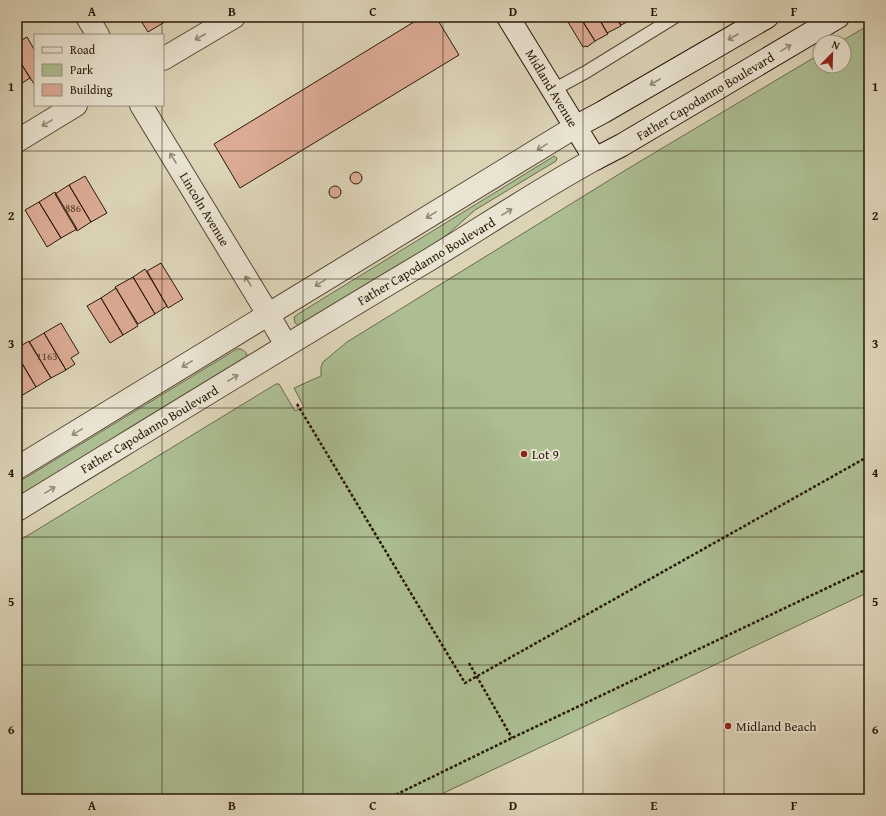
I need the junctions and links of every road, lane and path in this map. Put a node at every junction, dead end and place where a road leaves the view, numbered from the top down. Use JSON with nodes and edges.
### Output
{"nodes":[{"id":1,"x":87,"y":17,"type":"edge"},
{"id":2,"x":234,"y":17,"type":"edge"},
{"id":3,"x":508,"y":17,"type":"edge"},
{"id":4,"x":675,"y":17,"type":"edge"},
{"id":5,"x":767,"y":17,"type":"edge"},
{"id":6,"x":838,"y":17,"type":"edge"},
{"id":7,"x":97,"y":34,"type":"edge"},
{"id":8,"x":164,"y":58,"type":"edge"},
{"id":9,"x":553,"y":90,"type":"junction"},
{"id":10,"x":74,"y":106,"type":"edge"},
{"id":11,"x":142,"y":106,"type":"edge"},
{"id":12,"x":575,"y":127,"type":"junction"},
{"id":13,"x":17,"y":141,"type":"edge"},
{"id":14,"x":595,"y":159,"type":"junction"},
{"id":15,"x":268,"y":314,"type":"junction"},
{"id":16,"x":286,"y":346,"type":"junction"},
{"id":17,"x":297,"y":404,"type":"dead end"},
{"id":18,"x":869,"y":456,"type":"edge"},
{"id":19,"x":17,"y":468,"type":"edge"},
{"id":20,"x":17,"y":510,"type":"edge"},
{"id":21,"x":869,"y":568,"type":"edge"},
{"id":22,"x":469,"y":663,"type":"dead end"},
{"id":23,"x":477,"y":677,"type":"junction"},
{"id":24,"x":512,"y":738,"type":"junction"},
{"id":25,"x":387,"y":799,"type":"edge"}],
"edges":[{"from":1,"to":7,"type":"street"},
{"from":2,"to":8,"type":"street","one_way":true},
{"from":3,"to":9,"type":"street","name":"Midland Avenue"},
{"from":4,"to":9,"type":"lane"},
{"from":5,"to":12,"type":"street","one_way":true},
{"from":14,"to":6,"type":"street","name":"Father Capodanno Boulevard","one_way":true},
{"from":9,"to":12,"type":"street","name":"Midland Avenue"},
{"from":10,"to":13,"type":"street","one_way":true},
{"from":15,"to":11,"type":"street","name":"Lincoln Avenue","one_way":true},
{"from":12,"to":14,"type":"street","name":"Midland Avenue"},
{"from":12,"to":15,"type":"street","one_way":true},
{"from":16,"to":14,"type":"street","name":"Father Capodanno Boulevard","one_way":true},
{"from":15,"to":16,"type":"street","name":"Lincoln Avenue"},
{"from":15,"to":19,"type":"street","one_way":true},
{"from":20,"to":16,"type":"street","name":"Father Capodanno Boulevard","one_way":true},
{"from":17,"to":23,"type":"path"},
{"from":18,"to":23,"type":"path"},
{"from":21,"to":24,"type":"path"},
{"from":22,"to":23,"type":"path"},
{"from":23,"to":24,"type":"path"},
{"from":24,"to":25,"type":"path"}]}
